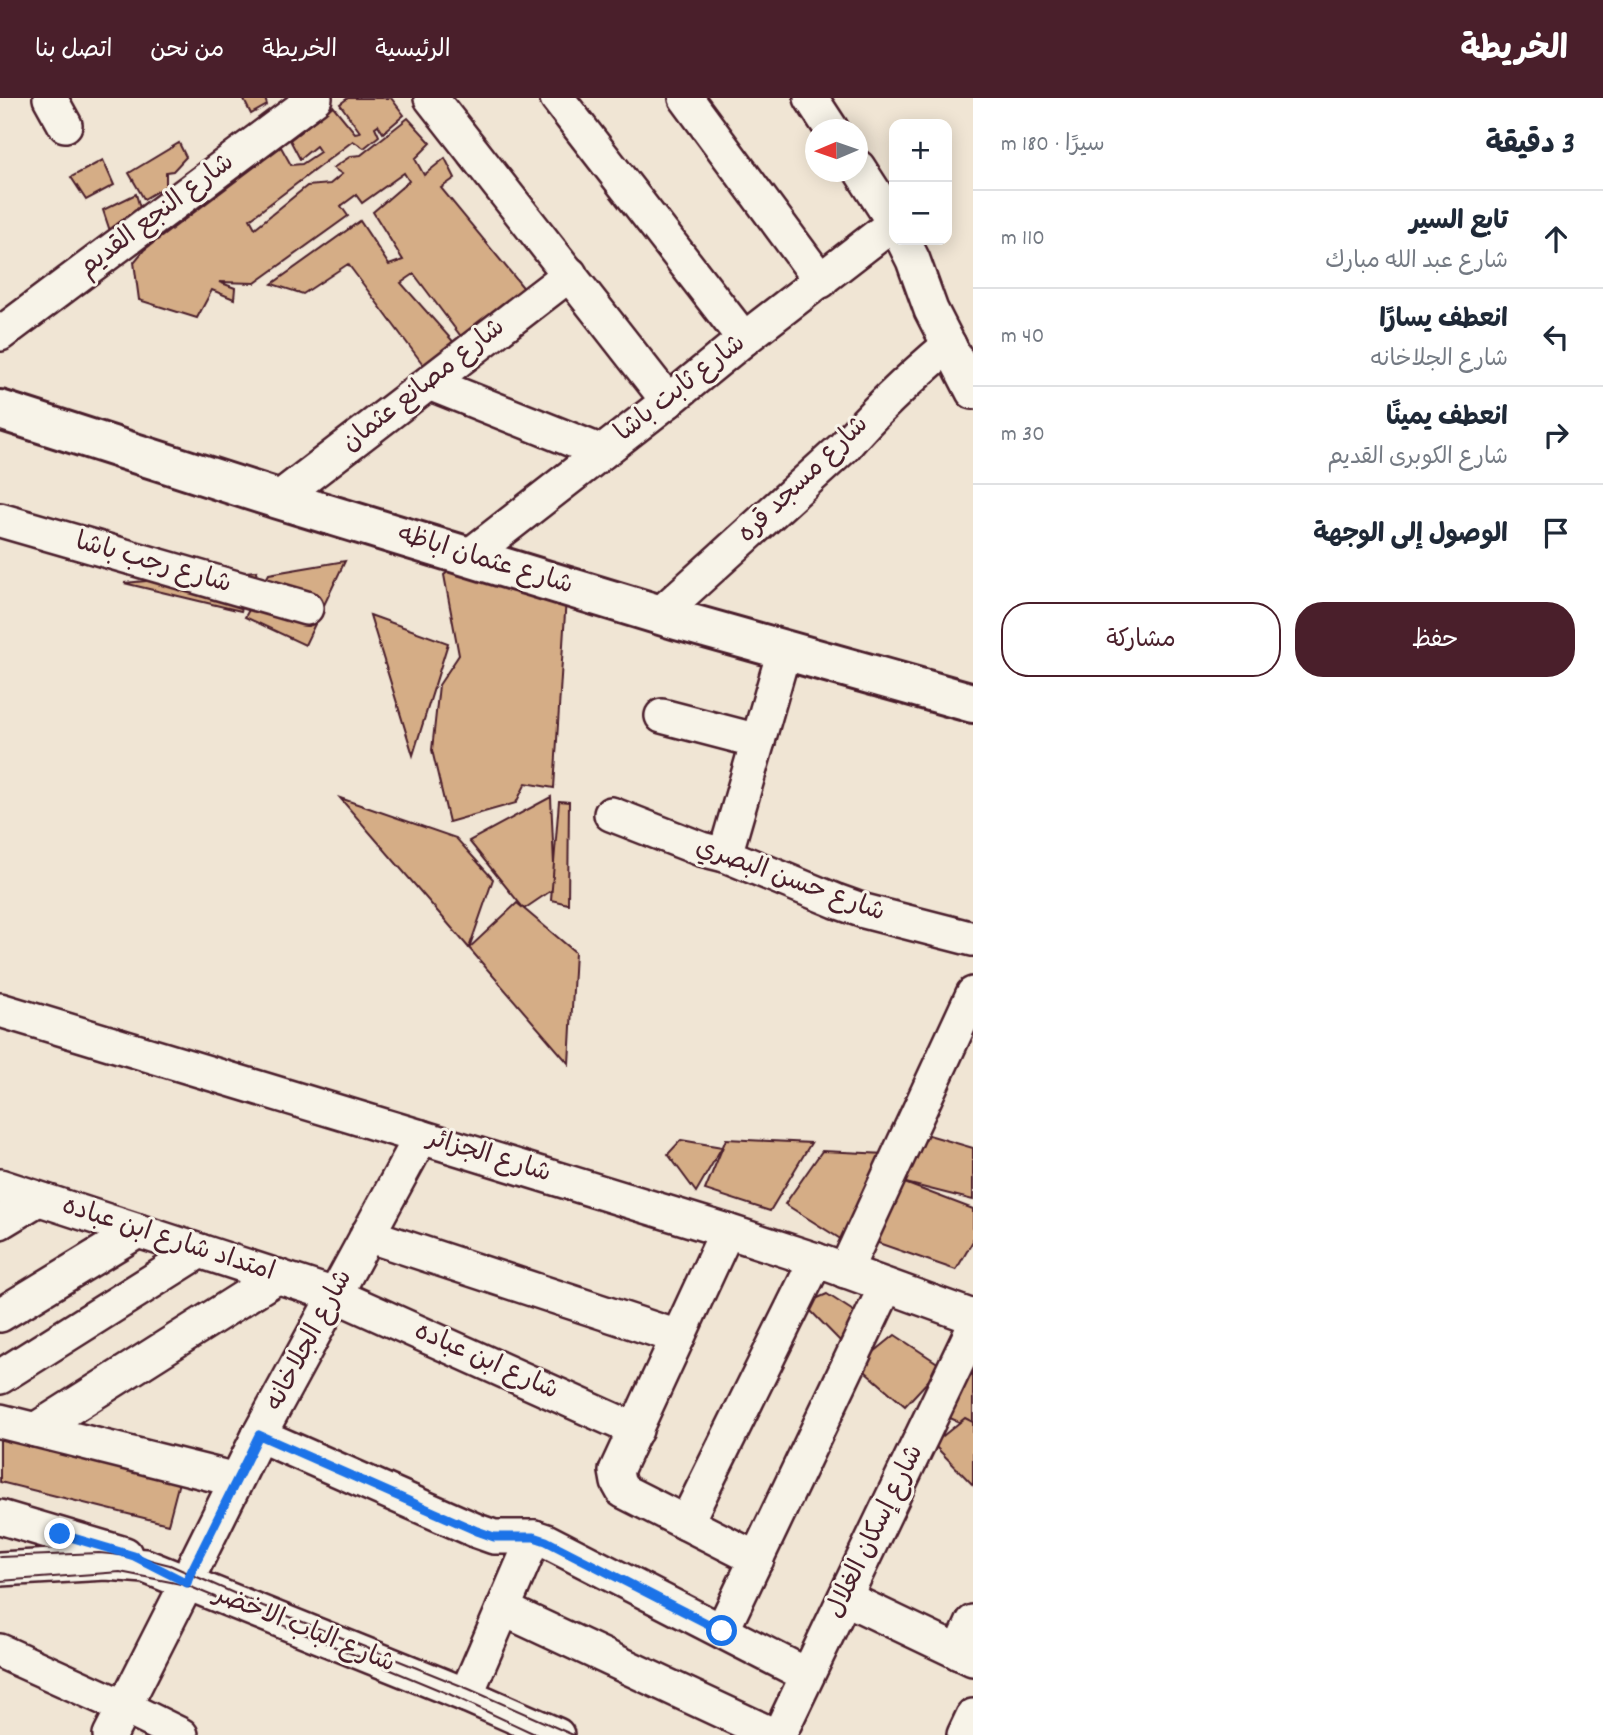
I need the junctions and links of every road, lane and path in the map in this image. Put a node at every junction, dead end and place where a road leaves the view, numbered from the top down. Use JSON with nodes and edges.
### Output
{"nodes":[{"id":1,"x":315,"y":98,"type":"edge"},
{"id":2,"x":430,"y":98,"type":"edge"},
{"id":3,"x":557,"y":98,"type":"edge"},
{"id":4,"x":686,"y":98,"type":"edge"},
{"id":5,"x":811,"y":98,"type":"edge"},
{"id":6,"x":825,"y":119,"type":"edge"},
{"id":7,"x":868,"y":182,"type":"edge"},
{"id":8,"x":889,"y":215,"type":"edge"},
{"id":9,"x":889,"y":227,"type":"edge"},
{"id":10,"x":906,"y":245,"type":"edge"},
{"id":11,"x":570,"y":274,"type":"junction"},
{"id":12,"x":821,"y":281,"type":"junction"},
{"id":13,"x":0,"y":334,"type":"edge"},
{"id":14,"x":744,"y":339,"type":"junction"},
{"id":15,"x":948,"y":345,"type":"junction"},
{"id":16,"x":429,"y":383,"type":"junction"},
{"id":17,"x":973,"y":392,"type":"edge"},
{"id":18,"x":668,"y":401,"type":"junction"},
{"id":19,"x":0,"y":410,"type":"edge"},
{"id":20,"x":602,"y":452,"type":"junction"},
{"id":21,"x":278,"y":499,"type":"junction"},
{"id":22,"x":0,"y":520,"type":"edge"},
{"id":23,"x":469,"y":556,"type":"junction"},
{"id":24,"x":306,"y":608,"type":"dead end"},
{"id":25,"x":659,"y":615,"type":"junction"},
{"id":26,"x":784,"y":651,"type":"junction"},
{"id":27,"x":973,"y":703,"type":"edge"},
{"id":28,"x":662,"y":716,"type":"dead end"},
{"id":29,"x":758,"y":741,"type":"junction"},
{"id":30,"x":611,"y":814,"type":"dead end"},
{"id":31,"x":725,"y":855,"type":"junction"},
{"id":32,"x":973,"y":939,"type":"edge"},
{"id":33,"x":973,"y":994,"type":"edge"},
{"id":34,"x":0,"y":1010,"type":"edge"},
{"id":35,"x":421,"y":1137,"type":"junction"},
{"id":36,"x":0,"y":1186,"type":"edge"},
{"id":37,"x":38,"y":1199,"type":"junction"},
{"id":38,"x":0,"y":1222,"type":"edge"},
{"id":39,"x":138,"y":1231,"type":"junction"},
{"id":40,"x":727,"y":1231,"type":"junction"},
{"id":41,"x":367,"y":1235,"type":"junction"},
{"id":42,"x":200,"y":1251,"type":"junction"},
{"id":43,"x":830,"y":1266,"type":"junction"},
{"id":44,"x":278,"y":1276,"type":"junction"},
{"id":45,"x":886,"y":1286,"type":"junction"},
{"id":46,"x":335,"y":1295,"type":"junction"},
{"id":47,"x":0,"y":1315,"type":"edge"},
{"id":48,"x":973,"y":1317,"type":"edge"},
{"id":49,"x":973,"y":1329,"type":"edge"},
{"id":50,"x":678,"y":1337,"type":"junction"},
{"id":51,"x":0,"y":1377,"type":"edge"},
{"id":52,"x":0,"y":1421,"type":"edge"},
{"id":53,"x":35,"y":1430,"type":"junction"},
{"id":54,"x":636,"y":1430,"type":"junction"},
{"id":55,"x":259,"y":1435,"type":"junction"},
{"id":56,"x":236,"y":1480,"type":"junction"},
{"id":57,"x":0,"y":1517,"type":"edge"},
{"id":58,"x":685,"y":1523,"type":"junction"},
{"id":59,"x":534,"y":1537,"type":"junction"},
{"id":60,"x":757,"y":1559,"type":"junction"},
{"id":61,"x":0,"y":1569,"type":"edge"},
{"id":62,"x":187,"y":1583,"type":"junction"},
{"id":63,"x":845,"y":1598,"type":"junction"},
{"id":64,"x":503,"y":1609,"type":"junction"},
{"id":65,"x":973,"y":1622,"type":"edge"},
{"id":66,"x":722,"y":1631,"type":"junction"},
{"id":67,"x":0,"y":1651,"type":"edge"},
{"id":68,"x":966,"y":1656,"type":"edge"},
{"id":69,"x":807,"y":1675,"type":"junction"},
{"id":70,"x":466,"y":1695,"type":"junction"},
{"id":71,"x":973,"y":1716,"type":"edge"},
{"id":72,"x":117,"y":1721,"type":"edge"},
{"id":73,"x":181,"y":1735,"type":"edge"},
{"id":74,"x":557,"y":1735,"type":"edge"},
{"id":75,"x":773,"y":1735,"type":"edge"},
{"id":76,"x":779,"y":1735,"type":"edge"},
{"id":77,"x":964,"y":1735,"type":"edge"}],
"edges":[{"from":1,"to":13,"type":"street","name":"شارع النجع القديم"},
{"from":2,"to":11,"type":"street"},
{"from":3,"to":14,"type":"street"},
{"from":4,"to":12,"type":"street"},
{"from":5,"to":6,"type":"street"},
{"from":7,"to":8,"type":"street"},
{"from":9,"to":12,"type":"street","name":"شارع ثابت باشا"},
{"from":10,"to":15,"type":"street"},
{"from":11,"to":16,"type":"street","name":"شارع مصانع عثمان"},
{"from":11,"to":18,"type":"street"},
{"from":12,"to":14,"type":"street","name":"شارع ثابت باشا"},
{"from":14,"to":18,"type":"street","name":"شارع ثابت باشا"},
{"from":15,"to":17,"type":"street"},
{"from":15,"to":25,"type":"street","name":"شارع مسجد قره"},
{"from":16,"to":20,"type":"street"},
{"from":16,"to":21,"type":"street","name":"شارع مصانع عثمان"},
{"from":18,"to":20,"type":"street","name":"شارع ثابت باشا"},
{"from":19,"to":21,"type":"main road","name":"شارع عثمان اباظه"},
{"from":20,"to":23,"type":"street","name":"شارع ثابت باشا"},
{"from":21,"to":23,"type":"main road","name":"شارع عثمان اباظه"},
{"from":22,"to":24,"type":"street","name":"شارع رجب باشا"},
{"from":23,"to":25,"type":"main road","name":"شارع عثمان اباظه"},
{"from":25,"to":26,"type":"main road","name":"شارع عثمان اباظه"},
{"from":26,"to":27,"type":"main road","name":"شارع عثمان اباظه"},
{"from":26,"to":29,"type":"street"},
{"from":28,"to":29,"type":"street"},
{"from":29,"to":31,"type":"street"},
{"from":30,"to":31,"type":"street","name":"شارع حسن البصري"},
{"from":31,"to":32,"type":"street","name":"شارع حسن البصري"},
{"from":33,"to":43,"type":"street"},
{"from":34,"to":35,"type":"street","name":"شارع الجزائر"},
{"from":35,"to":40,"type":"street","name":"شارع الجزائر"},
{"from":35,"to":41,"type":"street","name":"شارع الجلاخانه"},
{"from":36,"to":37,"type":"street","name":"امتداد شارع ابن عباده"},
{"from":37,"to":38,"type":"street"},
{"from":37,"to":39,"type":"street","name":"امتداد شارع ابن عباده"},
{"from":39,"to":42,"type":"street","name":"امتداد شارع ابن عباده"},
{"from":39,"to":47,"type":"street"},
{"from":40,"to":43,"type":"street","name":"شارع الجزائر"},
{"from":40,"to":50,"type":"street"},
{"from":41,"to":46,"type":"street","name":"شارع الجلاخانه"},
{"from":41,"to":50,"type":"street"},
{"from":42,"to":44,"type":"street","name":"امتداد شارع ابن عباده"},
{"from":42,"to":51,"type":"street"},
{"from":43,"to":45,"type":"street","name":"شارع الجزائر"},
{"from":43,"to":58,"type":"street"},
{"from":44,"to":46,"type":"street","name":"امتداد شارع ابن عباده"},
{"from":44,"to":53,"type":"street"},
{"from":45,"to":48,"type":"street","name":"شارع الجزائر"},
{"from":45,"to":60,"type":"street"},
{"from":46,"to":54,"type":"street","name":"شارع ابن عباده"},
{"from":46,"to":55,"type":"street","name":"شارع الجلاخانه"},
{"from":49,"to":63,"type":"street","name":"شارع إسكان الغلال"},
{"from":50,"to":54,"type":"street"},
{"from":52,"to":53,"type":"street"},
{"from":53,"to":56,"type":"street"},
{"from":54,"to":58,"type":"street"},
{"from":55,"to":56,"type":"street","name":"شارع الجلاخانه"},
{"from":55,"to":59,"type":"street"},
{"from":56,"to":62,"type":"street","name":"شارع الجلاخانه"},
{"from":57,"to":62,"type":"street"},
{"from":58,"to":60,"type":"street"},
{"from":59,"to":64,"type":"street"},
{"from":59,"to":66,"type":"street"},
{"from":60,"to":66,"type":"street"},
{"from":61,"to":62,"type":"street","name":"شارع الباب الاخضر"},
{"from":62,"to":70,"type":"street","name":"شارع الباب الاخضر"},
{"from":62,"to":72,"type":"street","name":"شارع الجلاخانه"},
{"from":63,"to":68,"type":"street"},
{"from":63,"to":69,"type":"street","name":"شارع إسكان الغلال"},
{"from":64,"to":70,"type":"street"},
{"from":64,"to":75,"type":"street"},
{"from":65,"to":68,"type":"street"},
{"from":66,"to":69,"type":"street"},
{"from":67,"to":72,"type":"street"},
{"from":69,"to":76,"type":"street","name":"شارع إسكان الغلال"},
{"from":70,"to":74,"type":"street","name":"شارع الباب الاخضر"},
{"from":71,"to":77,"type":"street"},
{"from":72,"to":73,"type":"street"}]}
